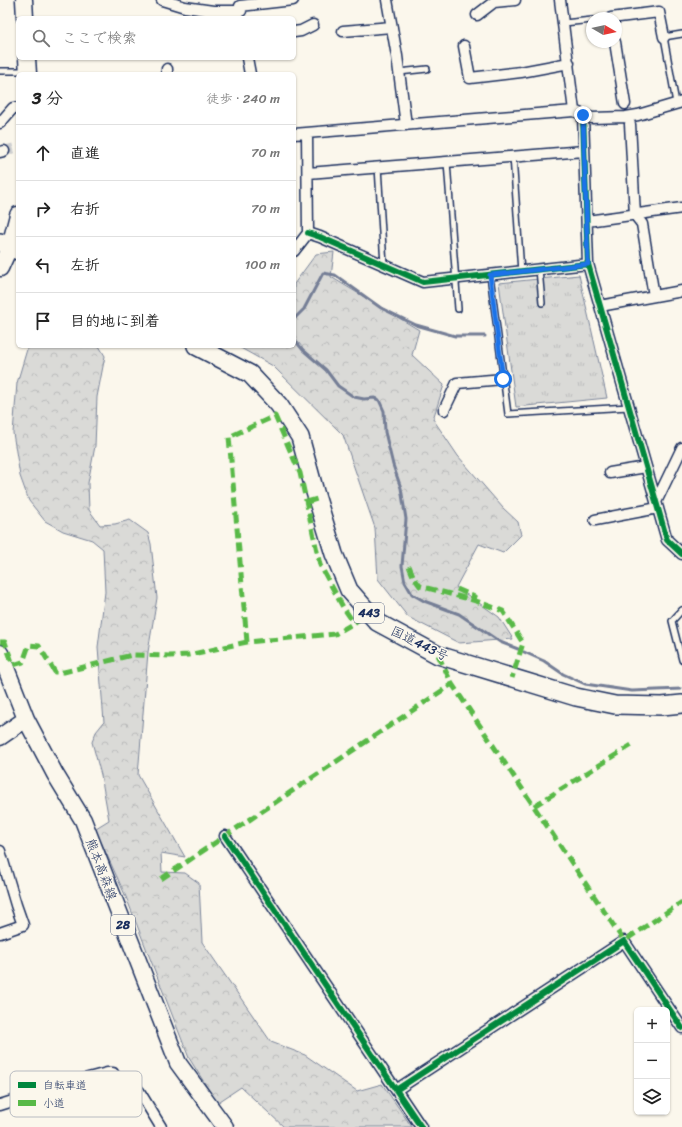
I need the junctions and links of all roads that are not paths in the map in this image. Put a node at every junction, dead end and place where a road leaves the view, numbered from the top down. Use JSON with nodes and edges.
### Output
{"nodes":[{"id":1,"x":24,"y":0,"type":"edge"},
{"id":2,"x":162,"y":0,"type":"edge"},
{"id":3,"x":293,"y":0,"type":"edge"},
{"id":4,"x":387,"y":0,"type":"edge"},
{"id":5,"x":515,"y":0,"type":"edge"},
{"id":6,"x":560,"y":0,"type":"edge"},
{"id":7,"x":240,"y":9,"type":"edge"},
{"id":8,"x":477,"y":15,"type":"dead end"},
{"id":9,"x":25,"y":16,"type":"edge"},
{"id":10,"x":622,"y":17,"type":"edge"},
{"id":11,"x":586,"y":21,"type":"edge"},
{"id":12,"x":564,"y":23,"type":"junction"},
{"id":13,"x":312,"y":25,"type":"dead end"},
{"id":14,"x":392,"y":27,"type":"junction"},
{"id":15,"x":343,"y":31,"type":"dead end"},
{"id":16,"x":296,"y":32,"type":"edge"},
{"id":17,"x":682,"y":34,"type":"edge"},
{"id":18,"x":664,"y":37,"type":"junction"},
{"id":19,"x":464,"y":46,"type":"dead end"},
{"id":20,"x":616,"y":48,"type":"edge"},
{"id":21,"x":247,"y":60,"type":"edge"},
{"id":22,"x":569,"y":63,"type":"junction"},
{"id":23,"x":28,"y":68,"type":"edge"},
{"id":24,"x":427,"y":69,"type":"dead end"},
{"id":25,"x":0,"y":71,"type":"edge"},
{"id":26,"x":250,"y":72,"type":"edge"},
{"id":27,"x":399,"y":72,"type":"junction"},
{"id":28,"x":679,"y":102,"type":"edge"},
{"id":29,"x":625,"y":104,"type":"dead end"},
{"id":30,"x":16,"y":108,"type":"edge"},
{"id":31,"x":578,"y":113,"type":"junction"},
{"id":32,"x":0,"y":123,"type":"edge"},
{"id":33,"x":630,"y":124,"type":"dead end"},
{"id":34,"x":406,"y":125,"type":"junction"},
{"id":35,"x":296,"y":134,"type":"edge"},
{"id":36,"x":307,"y":134,"type":"junction"},
{"id":37,"x":584,"y":151,"type":"junction"},
{"id":38,"x":513,"y":156,"type":"junction"},
{"id":39,"x":447,"y":162,"type":"junction"},
{"id":40,"x":378,"y":167,"type":"junction"},
{"id":41,"x":308,"y":173,"type":"junction"},
{"id":42,"x":682,"y":208,"type":"edge"},
{"id":43,"x":635,"y":215,"type":"junction"},
{"id":44,"x":587,"y":221,"type":"junction"},
{"id":45,"x":16,"y":222,"type":"edge"},
{"id":46,"x":308,"y":233,"type":"junction"},
{"id":47,"x":9,"y":246,"type":"edge"},
{"id":48,"x":296,"y":248,"type":"edge"},
{"id":49,"x":588,"y":264,"type":"junction"},
{"id":50,"x":384,"y":265,"type":"junction"},
{"id":51,"x":0,"y":268,"type":"edge"},
{"id":52,"x":539,"y":269,"type":"junction"},
{"id":53,"x":521,"y":272,"type":"junction"},
{"id":54,"x":490,"y":275,"type":"junction"},
{"id":55,"x":455,"y":279,"type":"junction"},
{"id":56,"x":682,"y":290,"type":"edge"},
{"id":57,"x":654,"y":296,"type":"junction"},
{"id":58,"x":542,"y":303,"type":"dead end"},
{"id":59,"x":600,"y":306,"type":"junction"},
{"id":60,"x":458,"y":309,"type":"dead end"},
{"id":61,"x":200,"y":348,"type":"edge"},
{"id":62,"x":503,"y":379,"type":"junction"},
{"id":63,"x":629,"y":408,"type":"junction"},
{"id":64,"x":444,"y":410,"type":"dead end"},
{"id":65,"x":682,"y":448,"type":"edge"},
{"id":66,"x":646,"y":466,"type":"junction"},
{"id":67,"x":610,"y":473,"type":"dead end"},
{"id":68,"x":657,"y":505,"type":"junction"},
{"id":69,"x":595,"y":520,"type":"dead end"},
{"id":70,"x":682,"y":554,"type":"edge"},
{"id":71,"x":682,"y":610,"type":"edge"},
{"id":72,"x":0,"y":654,"type":"edge"},
{"id":73,"x":682,"y":660,"type":"edge"},
{"id":74,"x":682,"y":704,"type":"edge"},
{"id":75,"x":26,"y":719,"type":"junction"},
{"id":76,"x":0,"y":737,"type":"edge"},
{"id":77,"x":224,"y":836,"type":"dead end"},
{"id":78,"x":0,"y":850,"type":"edge"},
{"id":79,"x":0,"y":933,"type":"edge"},
{"id":80,"x":682,"y":1028,"type":"edge"},
{"id":81,"x":396,"y":1090,"type":"junction"},
{"id":82,"x":142,"y":1096,"type":"edge"},
{"id":83,"x":10,"y":1102,"type":"edge"},
{"id":84,"x":0,"y":1105,"type":"edge"},
{"id":85,"x":161,"y":1127,"type":"edge"},
{"id":86,"x":225,"y":1127,"type":"edge"},
{"id":87,"x":421,"y":1127,"type":"edge"}],
"edges":[{"from":1,"to":9,"type":"main road"},
{"from":2,"to":7,"type":"street"},
{"from":3,"to":7,"type":"street"},
{"from":4,"to":14,"type":"street"},
{"from":5,"to":8,"type":"street"},
{"from":6,"to":12,"type":"street"},
{"from":10,"to":18,"type":"street"},
{"from":11,"to":12,"type":"lane"},
{"from":12,"to":22,"type":"street"},
{"from":13,"to":16,"type":"street"},
{"from":14,"to":15,"type":"street"},
{"from":14,"to":27,"type":"street"},
{"from":17,"to":18,"type":"lane"},
{"from":18,"to":28,"type":"lane"},
{"from":19,"to":22,"type":"street"},
{"from":20,"to":29,"type":"street"},
{"from":21,"to":26,"type":"street"},
{"from":22,"to":31,"type":"street"},
{"from":23,"to":25,"type":"lane"},
{"from":24,"to":27,"type":"lane"},
{"from":27,"to":34,"type":"street"},
{"from":28,"to":31,"type":"street"},
{"from":30,"to":32,"type":"street"},
{"from":31,"to":34,"type":"street"},
{"from":31,"to":37,"type":"street"},
{"from":33,"to":43,"type":"street"},
{"from":34,"to":36,"type":"street"},
{"from":35,"to":36,"type":"street"},
{"from":36,"to":41,"type":"street"},
{"from":37,"to":38,"type":"street"},
{"from":37,"to":44,"type":"street"},
{"from":38,"to":39,"type":"street"},
{"from":38,"to":53,"type":"lane"},
{"from":39,"to":40,"type":"street"},
{"from":39,"to":55,"type":"lane"},
{"from":40,"to":41,"type":"street"},
{"from":40,"to":50,"type":"lane"},
{"from":41,"to":46,"type":"street"},
{"from":42,"to":43,"type":"street"},
{"from":43,"to":44,"type":"street"},
{"from":43,"to":57,"type":"street"},
{"from":44,"to":49,"type":"street"},
{"from":45,"to":47,"type":"main road"},
{"from":46,"to":48,"type":"street"},
{"from":46,"to":50,"type":"street"},
{"from":47,"to":51,"type":"main road"},
{"from":49,"to":52,"type":"street"},
{"from":49,"to":59,"type":"street"},
{"from":50,"to":55,"type":"street"},
{"from":52,"to":53,"type":"street"},
{"from":52,"to":58,"type":"lane"},
{"from":53,"to":54,"type":"street"},
{"from":54,"to":55,"type":"street"},
{"from":54,"to":62,"type":"lane"},
{"from":55,"to":60,"type":"lane"},
{"from":56,"to":57,"type":"street"},
{"from":57,"to":59,"type":"street"},
{"from":59,"to":63,"type":"street"},
{"from":61,"to":74,"type":"highway","name":"国道443号","number":"443"},
{"from":62,"to":63,"type":"lane"},
{"from":62,"to":64,"type":"street"},
{"from":63,"to":66,"type":"street"},
{"from":65,"to":68,"type":"street"},
{"from":66,"to":67,"type":"street"},
{"from":66,"to":68,"type":"street"},
{"from":68,"to":69,"type":"street"},
{"from":68,"to":70,"type":"street"},
{"from":71,"to":73,"type":"lane"},
{"from":72,"to":75,"type":"main road","name":"熊本高森線","number":"28"},
{"from":75,"to":76,"type":"main road"},
{"from":75,"to":86,"type":"main road","name":"熊本高森線","number":"28"},
{"from":77,"to":81,"type":"street"},
{"from":78,"to":79,"type":"street"},
{"from":80,"to":81,"type":"street"},
{"from":81,"to":87,"type":"street"},
{"from":82,"to":85,"type":"street"},
{"from":83,"to":84,"type":"street"}]}
